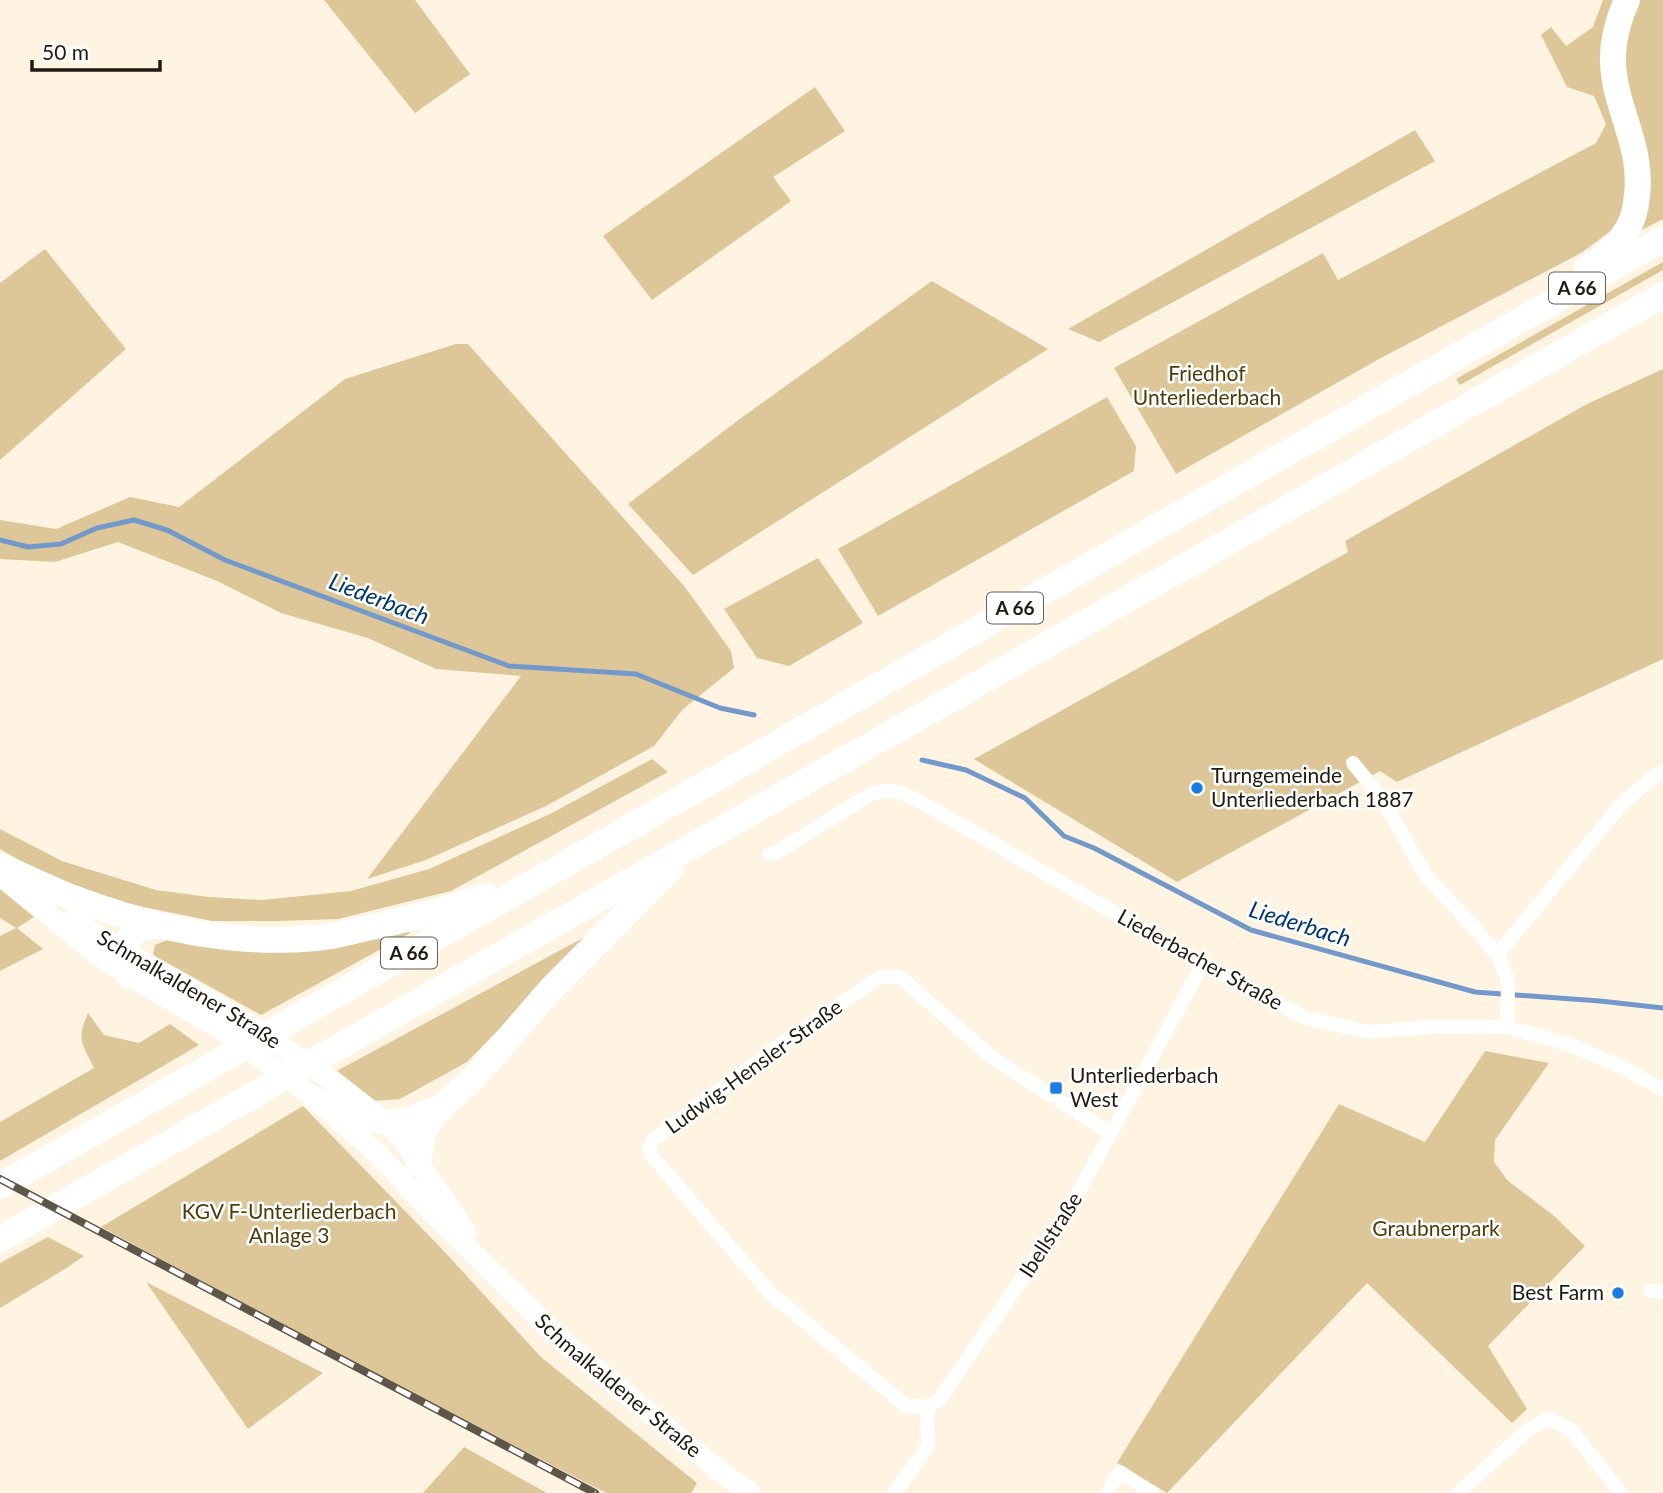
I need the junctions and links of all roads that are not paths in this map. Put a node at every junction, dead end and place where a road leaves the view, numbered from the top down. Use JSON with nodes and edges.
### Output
{"nodes":[{"id":1,"x":1627,"y":0,"type":"edge"},
{"id":2,"x":1663,"y":239,"type":"edge"},
{"id":3,"x":1663,"y":295,"type":"edge"},
{"id":4,"x":1663,"y":301,"type":"edge"},
{"id":5,"x":1634,"y":312,"type":"junction"},
{"id":6,"x":1492,"y":337,"type":"junction"},
{"id":7,"x":1353,"y":762,"type":"dead end"},
{"id":8,"x":1663,"y":772,"type":"edge"},
{"id":9,"x":694,"y":845,"type":"junction"},
{"id":10,"x":768,"y":854,"type":"dead end"},
{"id":11,"x":3,"y":874,"type":"edge"},
{"id":12,"x":538,"y":880,"type":"junction"},
{"id":13,"x":166,"y":926,"type":"junction"},
{"id":14,"x":1497,"y":955,"type":"junction"},
{"id":15,"x":126,"y":963,"type":"junction"},
{"id":16,"x":1203,"y":964,"type":"junction"},
{"id":17,"x":1507,"y":1027,"type":"junction"},
{"id":18,"x":1663,"y":1090,"type":"edge"},
{"id":19,"x":317,"y":1100,"type":"junction"},
{"id":20,"x":440,"y":1108,"type":"junction"},
{"id":21,"x":386,"y":1122,"type":"junction"},
{"id":22,"x":1110,"y":1133,"type":"junction"},
{"id":23,"x":418,"y":1163,"type":"junction"},
{"id":24,"x":0,"y":1186,"type":"edge"},
{"id":25,"x":10,"y":1233,"type":"edge"},
{"id":26,"x":492,"y":1271,"type":"junction"},
{"id":27,"x":927,"y":1407,"type":"junction"},
{"id":28,"x":750,"y":1493,"type":"edge"},
{"id":29,"x":894,"y":1493,"type":"edge"},
{"id":30,"x":1107,"y":1493,"type":"edge"},
{"id":31,"x":1152,"y":1493,"type":"edge"},
{"id":32,"x":1458,"y":1493,"type":"edge"},
{"id":33,"x":1621,"y":1493,"type":"edge"}],
"edges":[{"from":1,"to":6,"type":"highway","number":"A 66"},
{"from":2,"to":6,"type":"highway","number":"A 66"},
{"from":3,"to":5,"type":"highway","number":"A 66"},
{"from":4,"to":5,"type":"highway"},
{"from":5,"to":9,"type":"highway","number":"A 66"},
{"from":6,"to":12,"type":"highway","number":"A 66"},
{"from":7,"to":14,"type":"street"},
{"from":8,"to":14,"type":"street"},
{"from":9,"to":20,"type":"highway"},
{"from":9,"to":25,"type":"highway","number":"A 66"},
{"from":10,"to":16,"type":"street","name":"Liederbacher Straße"},
{"from":11,"to":13,"type":"highway"},
{"from":11,"to":15,"type":"main road","name":"Schmalkaldener Straße"},
{"from":12,"to":13,"type":"highway"},
{"from":12,"to":24,"type":"highway","number":"A 66"},
{"from":13,"to":15,"type":"highway"},
{"from":14,"to":17,"type":"street"},
{"from":15,"to":19,"type":"main road","name":"Schmalkaldener Straße"},
{"from":15,"to":21,"type":"main road","name":"Schmalkaldener Straße"},
{"from":16,"to":17,"type":"street","name":"Liederbacher Straße"},
{"from":16,"to":22,"type":"street","name":"Ibellstraße"},
{"from":17,"to":18,"type":"street","name":"Liederbacher Straße"},
{"from":19,"to":21,"type":"highway"},
{"from":19,"to":26,"type":"main road","name":"Schmalkaldener Straße"},
{"from":20,"to":21,"type":"highway"},
{"from":20,"to":23,"type":"highway"},
{"from":21,"to":23,"type":"main road","name":"Schmalkaldener Straße"},
{"from":22,"to":27,"type":"street","name":"Ibellstraße"},
{"from":22,"to":27,"type":"street","name":"Ludwig-Hensler-Straße"},
{"from":23,"to":26,"type":"main road","name":"Schmalkaldener Straße"},
{"from":26,"to":28,"type":"main road","name":"Schmalkaldener Straße"},
{"from":27,"to":29,"type":"street"},
{"from":30,"to":31,"type":"street"},
{"from":32,"to":33,"type":"street"}]}
